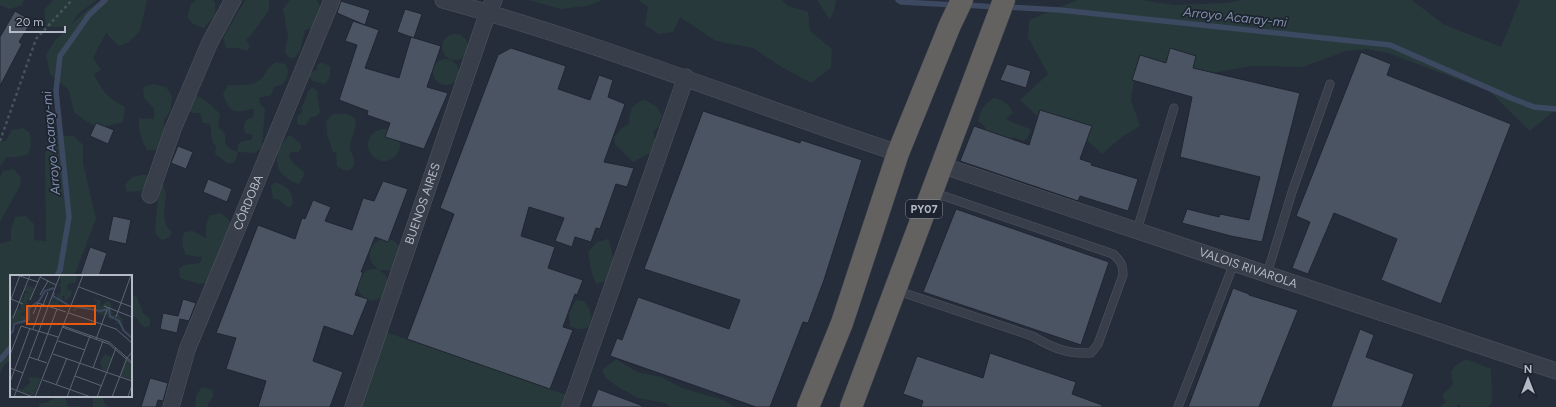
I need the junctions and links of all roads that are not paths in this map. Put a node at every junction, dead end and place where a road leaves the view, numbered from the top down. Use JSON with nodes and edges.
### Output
{"nodes":[{"id":1,"x":233,"y":0,"type":"edge"},
{"id":2,"x":332,"y":0,"type":"edge"},
{"id":3,"x":443,"y":0,"type":"edge"},
{"id":4,"x":962,"y":0,"type":"edge"},
{"id":5,"x":491,"y":6,"type":"edge"},
{"id":6,"x":1002,"y":6,"type":"edge"},
{"id":7,"x":686,"y":78,"type":"junction"},
{"id":8,"x":1330,"y":84,"type":"dead end"},
{"id":9,"x":1174,"y":108,"type":"dead end"},
{"id":10,"x":898,"y":153,"type":"junction"},
{"id":11,"x":941,"y":165,"type":"junction"},
{"id":12,"x":931,"y":192,"type":"junction"},
{"id":13,"x":150,"y":195,"type":"dead end"},
{"id":14,"x":1138,"y":230,"type":"junction"},
{"id":15,"x":1234,"y":262,"type":"junction"},
{"id":16,"x":1267,"y":274,"type":"junction"},
{"id":17,"x":895,"y":290,"type":"junction"},
{"id":18,"x":1556,"y":371,"type":"edge"},
{"id":19,"x":171,"y":407,"type":"edge"},
{"id":20,"x":353,"y":407,"type":"edge"},
{"id":21,"x":570,"y":407,"type":"edge"},
{"id":22,"x":808,"y":407,"type":"edge"},
{"id":23,"x":851,"y":407,"type":"edge"},
{"id":24,"x":1178,"y":407,"type":"edge"}],
"edges":[{"from":1,"to":13,"type":"street"},
{"from":2,"to":19,"type":"street","name":"CÓRDOBA"},
{"from":3,"to":5,"type":"street"},
{"from":4,"to":10,"type":"highway"},
{"from":5,"to":7,"type":"street"},
{"from":5,"to":20,"type":"street","name":"BUENOS AIRES"},
{"from":6,"to":11,"type":"highway","number":"PY07"},
{"from":7,"to":10,"type":"street"},
{"from":7,"to":21,"type":"street"},
{"from":8,"to":16,"type":"lane"},
{"from":9,"to":14,"type":"lane"},
{"from":10,"to":22,"type":"highway"},
{"from":11,"to":12,"type":"highway","number":"PY07"},
{"from":11,"to":14,"type":"street","name":"VALOIS RIVAROLA"},
{"from":12,"to":17,"type":"highway","number":"PY07"},
{"from":12,"to":17,"type":"lane"},
{"from":14,"to":15,"type":"street","name":"VALOIS RIVAROLA"},
{"from":15,"to":16,"type":"street","name":"VALOIS RIVAROLA"},
{"from":15,"to":24,"type":"lane"},
{"from":16,"to":18,"type":"street","name":"VALOIS RIVAROLA"},
{"from":17,"to":23,"type":"highway","number":"PY07"}]}
